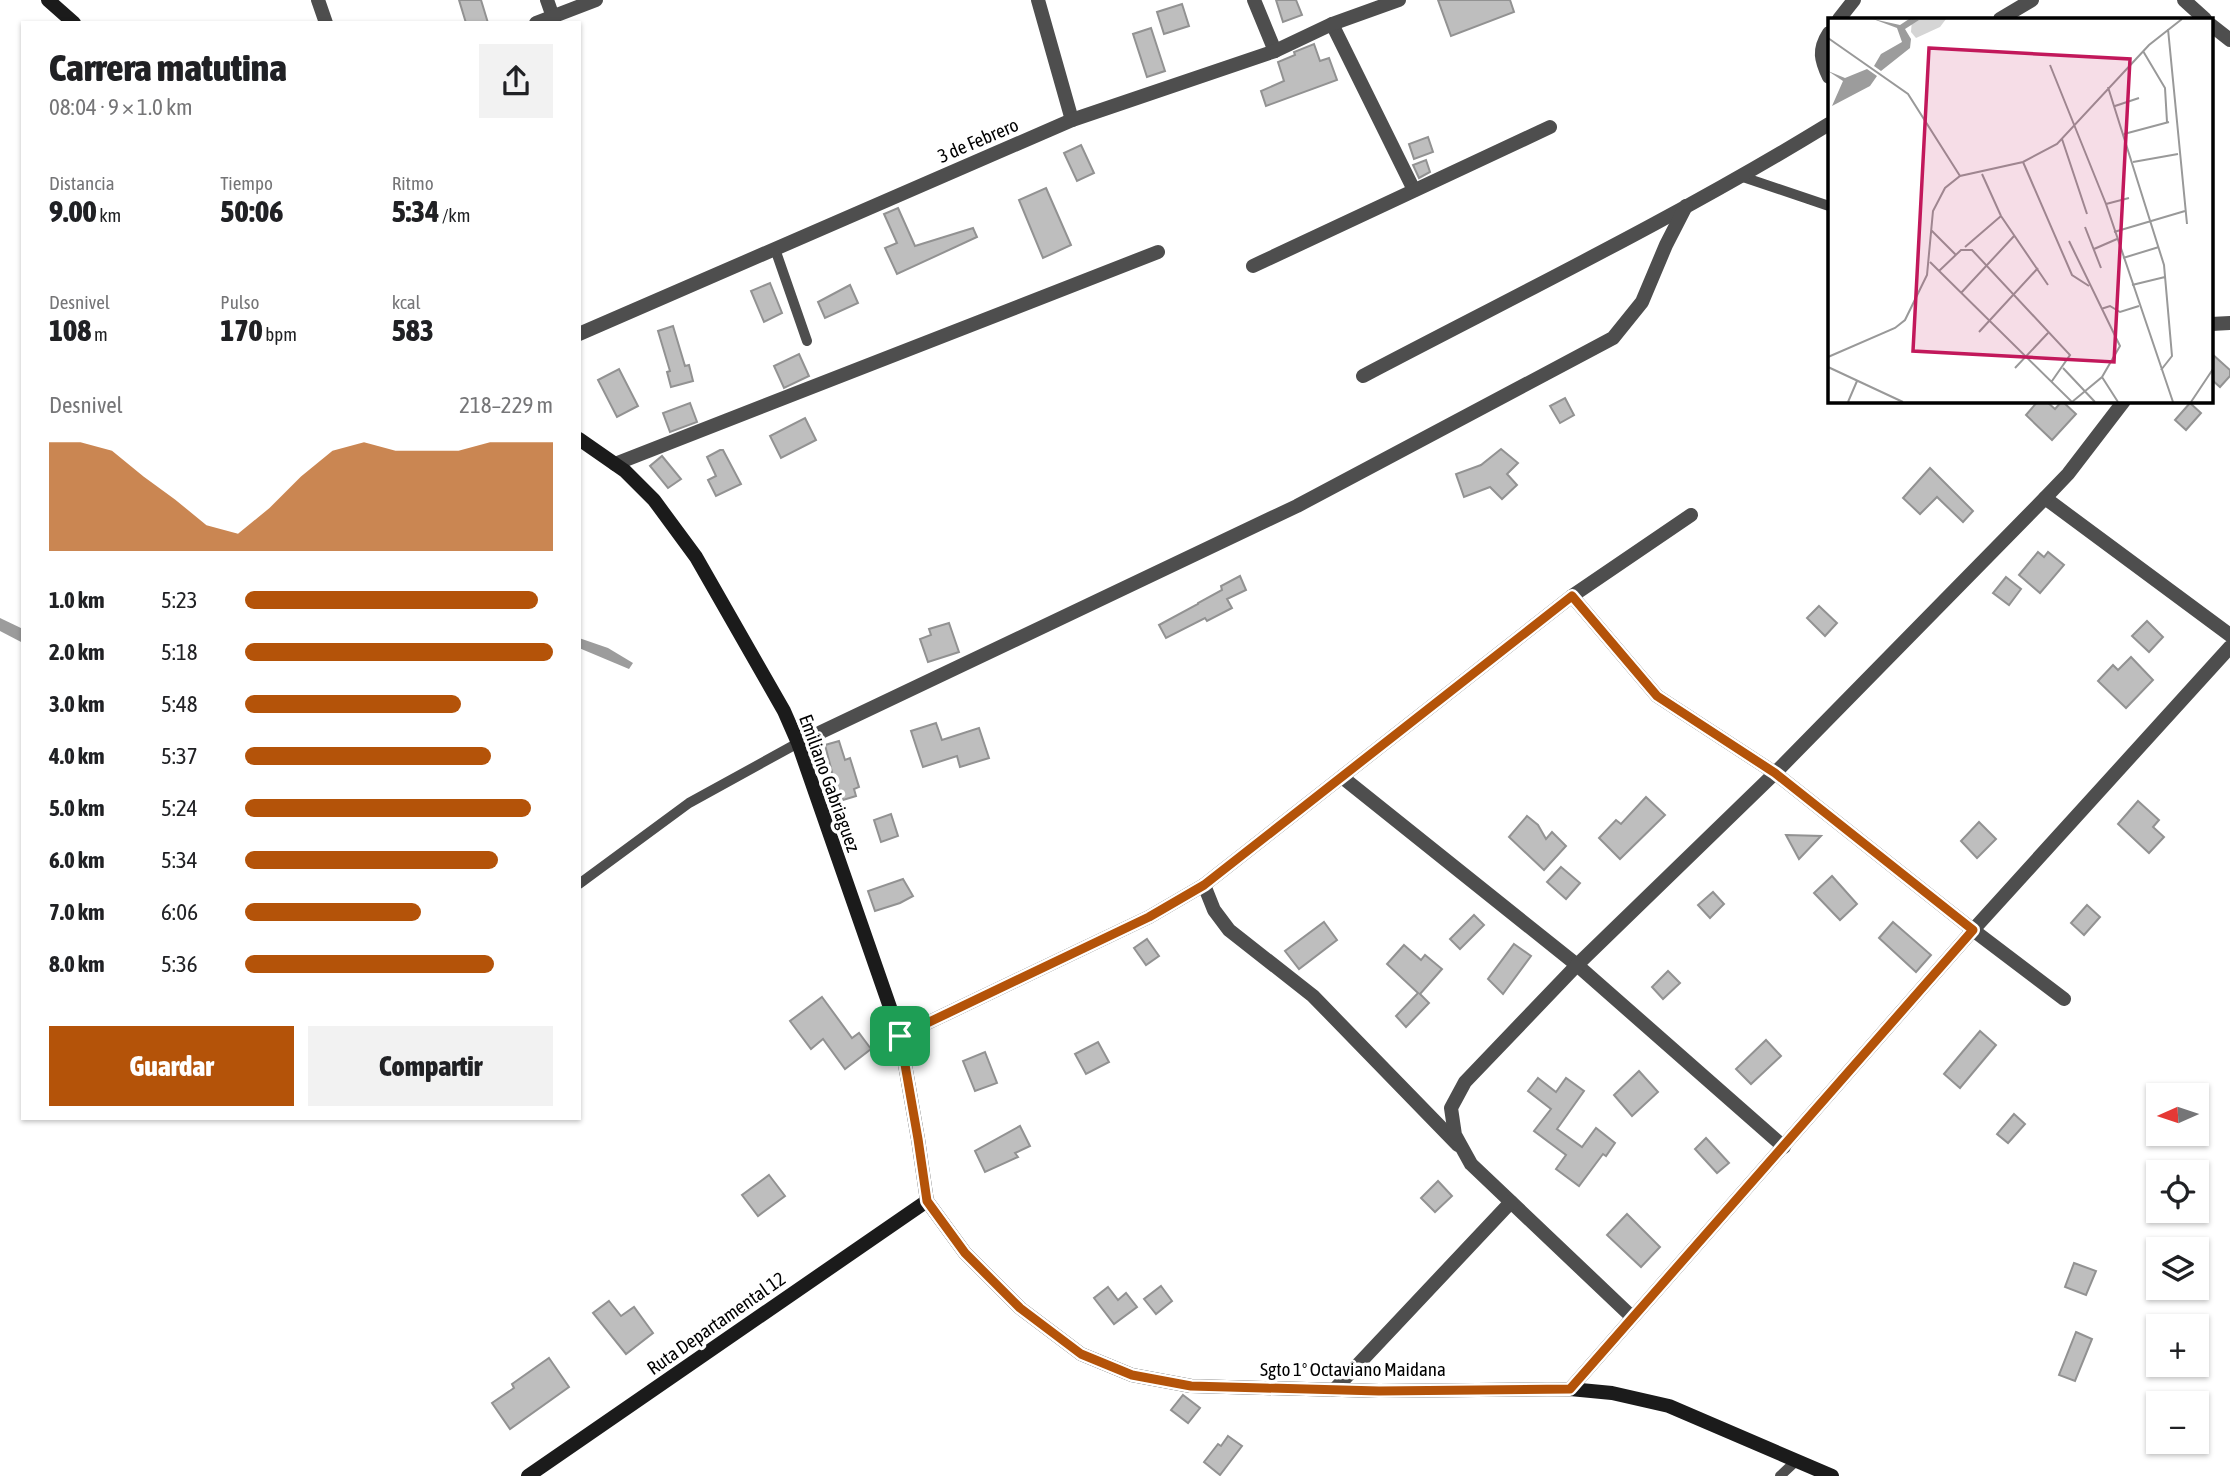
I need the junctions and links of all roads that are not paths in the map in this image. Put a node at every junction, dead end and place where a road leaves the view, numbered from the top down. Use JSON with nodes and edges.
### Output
{"nodes":[{"id":1,"x":48,"y":0,"type":"edge"},
{"id":2,"x":317,"y":0,"type":"edge"},
{"id":3,"x":547,"y":0,"type":"edge"},
{"id":4,"x":596,"y":0,"type":"edge"},
{"id":5,"x":1038,"y":0,"type":"edge"},
{"id":6,"x":1254,"y":0,"type":"edge"},
{"id":7,"x":1399,"y":0,"type":"edge"},
{"id":8,"x":1854,"y":0,"type":"edge"},
{"id":9,"x":2032,"y":0,"type":"edge"},
{"id":10,"x":2184,"y":0,"type":"edge"},
{"id":11,"x":553,"y":16,"type":"junction"},
{"id":12,"x":1840,"y":18,"type":"edge"},
{"id":13,"x":2002,"y":18,"type":"edge"},
{"id":14,"x":2202,"y":18,"type":"edge"},
{"id":15,"x":72,"y":21,"type":"edge"},
{"id":16,"x":325,"y":21,"type":"edge"},
{"id":17,"x":541,"y":21,"type":"edge"},
{"id":18,"x":1332,"y":24,"type":"junction"},
{"id":19,"x":2212,"y":27,"type":"edge"},
{"id":20,"x":1828,"y":34,"type":"edge"},
{"id":21,"x":2230,"y":40,"type":"edge"},
{"id":22,"x":1275,"y":51,"type":"junction"},
{"id":23,"x":1828,"y":74,"type":"edge"},
{"id":24,"x":1073,"y":120,"type":"junction"},
{"id":25,"x":1828,"y":125,"type":"edge"},
{"id":26,"x":1550,"y":127,"type":"dead end"},
{"id":27,"x":1740,"y":176,"type":"junction"},
{"id":28,"x":1414,"y":191,"type":"junction"},
{"id":29,"x":1828,"y":205,"type":"edge"},
{"id":30,"x":1686,"y":206,"type":"junction"},
{"id":31,"x":775,"y":249,"type":"junction"},
{"id":32,"x":1158,"y":252,"type":"dead end"},
{"id":33,"x":1253,"y":266,"type":"dead end"},
{"id":34,"x":2230,"y":323,"type":"edge"},
{"id":35,"x":2212,"y":324,"type":"edge"},
{"id":36,"x":581,"y":333,"type":"edge"},
{"id":37,"x":807,"y":341,"type":"dead end"},
{"id":38,"x":1363,"y":376,"type":"dead end"},
{"id":39,"x":2123,"y":402,"type":"edge"},
{"id":40,"x":581,"y":440,"type":"edge"},
{"id":41,"x":615,"y":464,"type":"junction"},
{"id":42,"x":2045,"y":498,"type":"junction"},
{"id":43,"x":1691,"y":515,"type":"dead end"},
{"id":44,"x":1572,"y":596,"type":"junction"},
{"id":45,"x":2230,"y":635,"type":"edge"},
{"id":46,"x":2230,"y":647,"type":"edge"},
{"id":47,"x":798,"y":743,"type":"junction"},
{"id":48,"x":1775,"y":773,"type":"junction"},
{"id":49,"x":1342,"y":777,"type":"junction"},
{"id":50,"x":581,"y":883,"type":"edge"},
{"id":51,"x":1204,"y":885,"type":"junction"},
{"id":52,"x":1973,"y":930,"type":"junction"},
{"id":53,"x":1577,"y":965,"type":"junction"},
{"id":54,"x":2064,"y":999,"type":"dead end"},
{"id":55,"x":900,"y":1036,"type":"junction"},
{"id":56,"x":1784,"y":1147,"type":"junction"},
{"id":57,"x":1464,"y":1151,"type":"junction"},
{"id":58,"x":927,"y":1201,"type":"junction"},
{"id":59,"x":1511,"y":1202,"type":"junction"},
{"id":60,"x":1632,"y":1317,"type":"junction"},
{"id":61,"x":1570,"y":1389,"type":"junction"},
{"id":62,"x":1334,"y":1390,"type":"junction"},
{"id":63,"x":1796,"y":1461,"type":"junction"},
{"id":64,"x":528,"y":1476,"type":"edge"},
{"id":65,"x":1780,"y":1476,"type":"edge"},
{"id":66,"x":1832,"y":1476,"type":"edge"}],
"edges":[{"from":1,"to":15,"type":"main road"},
{"from":2,"to":16,"type":"street"},
{"from":3,"to":11,"type":"street"},
{"from":4,"to":11,"type":"street"},
{"from":5,"to":24,"type":"street"},
{"from":6,"to":22,"type":"street"},
{"from":7,"to":18,"type":"street","name":"3 de Febrero"},
{"from":8,"to":12,"type":"street"},
{"from":9,"to":13,"type":"street"},
{"from":10,"to":14,"type":"street"},
{"from":11,"to":17,"type":"street"},
{"from":18,"to":22,"type":"street","name":"3 de Febrero"},
{"from":18,"to":28,"type":"street"},
{"from":19,"to":21,"type":"street"},
{"from":20,"to":23,"type":"street"},
{"from":22,"to":24,"type":"street","name":"3 de Febrero"},
{"from":24,"to":31,"type":"street","name":"3 de Febrero"},
{"from":25,"to":27,"type":"street"},
{"from":26,"to":28,"type":"street"},
{"from":27,"to":29,"type":"lane"},
{"from":27,"to":30,"type":"street"},
{"from":28,"to":33,"type":"street"},
{"from":30,"to":38,"type":"street"},
{"from":30,"to":47,"type":"street"},
{"from":31,"to":36,"type":"street","name":"3 de Febrero"},
{"from":31,"to":37,"type":"lane"},
{"from":32,"to":41,"type":"street"},
{"from":34,"to":35,"type":"street"},
{"from":39,"to":42,"type":"street"},
{"from":40,"to":41,"type":"main road","name":"Emiliano Gabriaguez"},
{"from":41,"to":47,"type":"main road","name":"Emiliano Gabriaguez"},
{"from":42,"to":45,"type":"street"},
{"from":42,"to":48,"type":"street"},
{"from":43,"to":44,"type":"street"},
{"from":44,"to":48,"type":"street"},
{"from":44,"to":49,"type":"street"},
{"from":46,"to":52,"type":"street"},
{"from":47,"to":50,"type":"lane"},
{"from":47,"to":55,"type":"main road","name":"Emiliano Gabriaguez"},
{"from":48,"to":52,"type":"street"},
{"from":48,"to":53,"type":"street"},
{"from":49,"to":51,"type":"street"},
{"from":49,"to":53,"type":"street"},
{"from":51,"to":55,"type":"street"},
{"from":51,"to":57,"type":"street"},
{"from":52,"to":54,"type":"street"},
{"from":52,"to":56,"type":"street"},
{"from":53,"to":56,"type":"street"},
{"from":53,"to":57,"type":"street"},
{"from":55,"to":58,"type":"main road","name":"Emiliano Gabriaguez"},
{"from":56,"to":60,"type":"street"},
{"from":57,"to":59,"type":"street"},
{"from":58,"to":62,"type":"main road","name":"Sgto 1° Octaviano Maidana"},
{"from":58,"to":64,"type":"main road","name":"Ruta Departamental 12"},
{"from":59,"to":60,"type":"street"},
{"from":59,"to":62,"type":"street"},
{"from":60,"to":61,"type":"street"},
{"from":61,"to":62,"type":"main road","name":"Sgto 1° Octaviano Maidana"},
{"from":61,"to":63,"type":"main road","name":"Sgto 1° Octaviano Maidana"},
{"from":63,"to":65,"type":"lane"},
{"from":63,"to":66,"type":"main road","name":"Sgto 1° Octaviano Maidana"}]}
